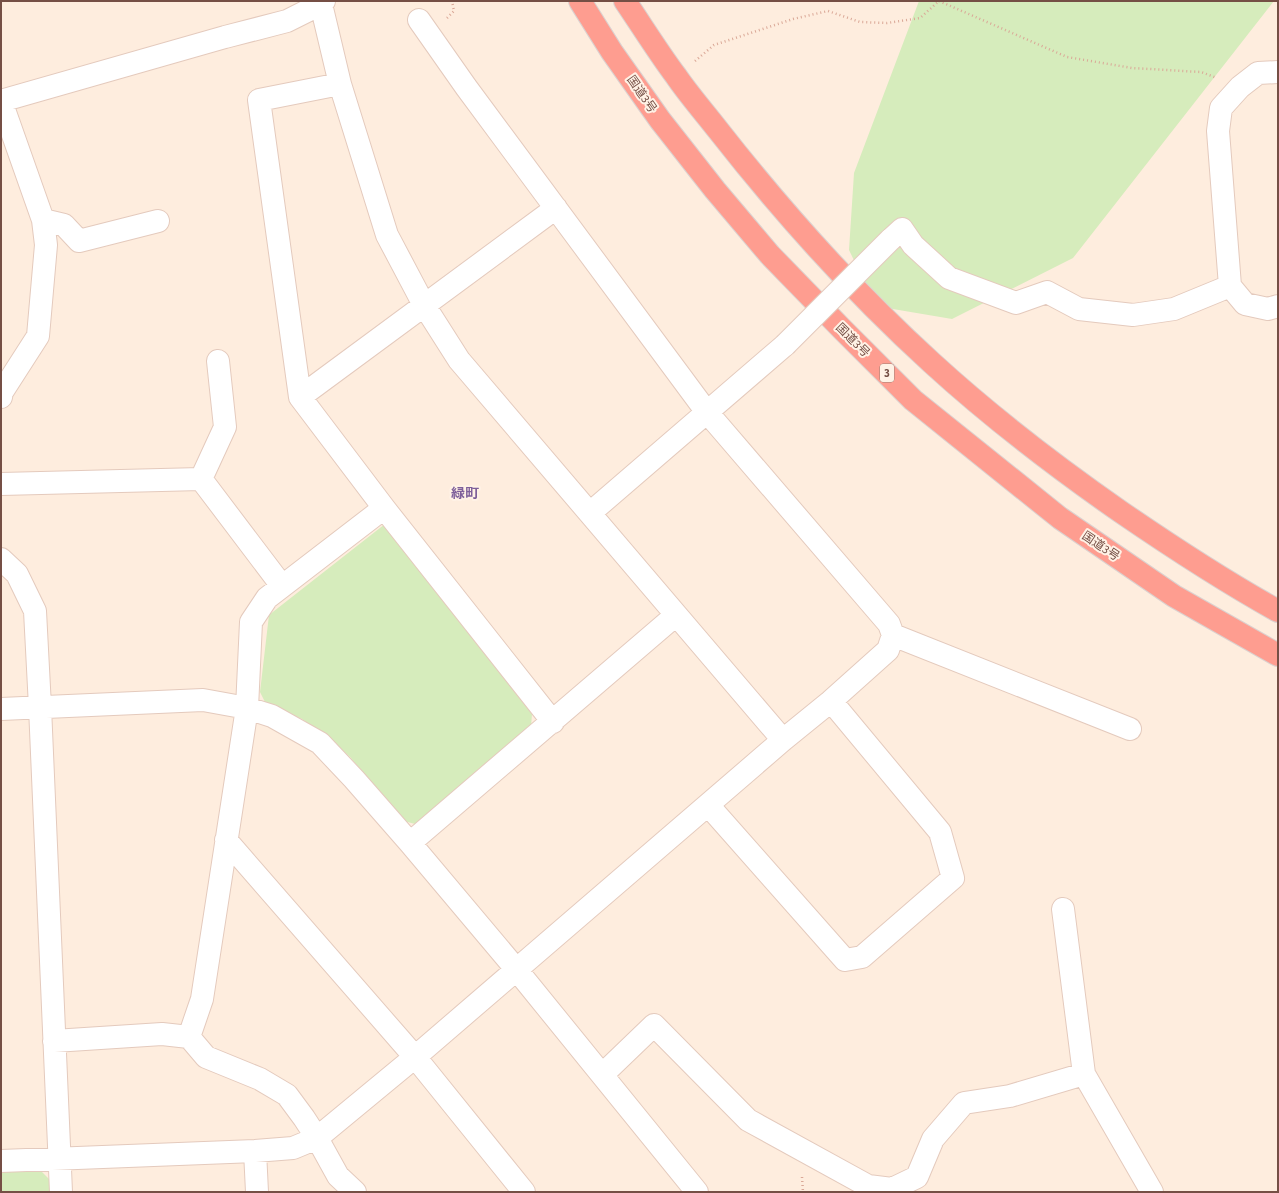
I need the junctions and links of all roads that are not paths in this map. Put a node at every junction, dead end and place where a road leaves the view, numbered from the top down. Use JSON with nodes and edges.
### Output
{"nodes":[{"id":1,"x":580,"y":1,"type":"edge"},
{"id":2,"x":625,"y":1,"type":"edge"},
{"id":3,"x":323,"y":3,"type":"edge"},
{"id":4,"x":419,"y":20,"type":"dead end"},
{"id":5,"x":1278,"y":72,"type":"edge"},
{"id":6,"x":340,"y":84,"type":"junction"},
{"id":7,"x":1,"y":101,"type":"edge"},
{"id":8,"x":556,"y":208,"type":"junction"},
{"id":9,"x":42,"y":220,"type":"junction"},
{"id":10,"x":158,"y":221,"type":"dead end"},
{"id":11,"x":1230,"y":286,"type":"junction"},
{"id":12,"x":424,"y":305,"type":"junction"},
{"id":13,"x":1278,"y":306,"type":"edge"},
{"id":14,"x":218,"y":362,"type":"dead end"},
{"id":15,"x":1,"y":397,"type":"edge"},
{"id":16,"x":300,"y":397,"type":"junction"},
{"id":17,"x":706,"y":411,"type":"junction"},
{"id":18,"x":202,"y":479,"type":"junction"},
{"id":19,"x":1,"y":484,"type":"edge"},
{"id":20,"x":384,"y":508,"type":"junction"},
{"id":21,"x":590,"y":512,"type":"junction"},
{"id":22,"x":1,"y":559,"type":"edge"},
{"id":23,"x":282,"y":586,"type":"junction"},
{"id":24,"x":1278,"y":611,"type":"edge"},
{"id":25,"x":676,"y":615,"type":"junction"},
{"id":26,"x":893,"y":635,"type":"junction"},
{"id":27,"x":1278,"y":655,"type":"edge"},
{"id":28,"x":831,"y":701,"type":"junction"},
{"id":29,"x":40,"y":707,"type":"junction"},
{"id":30,"x":247,"y":708,"type":"junction"},
{"id":31,"x":1,"y":709,"type":"edge"},
{"id":32,"x":553,"y":722,"type":"junction"},
{"id":33,"x":1130,"y":729,"type":"dead end"},
{"id":34,"x":783,"y":740,"type":"junction"},
{"id":35,"x":708,"y":805,"type":"junction"},
{"id":36,"x":226,"y":840,"type":"junction"},
{"id":37,"x":410,"y":843,"type":"junction"},
{"id":38,"x":1062,"y":909,"type":"dead end"},
{"id":39,"x":516,"y":969,"type":"junction"},
{"id":40,"x":189,"y":1037,"type":"junction"},
{"id":41,"x":54,"y":1041,"type":"junction"},
{"id":42,"x":415,"y":1057,"type":"junction"},
{"id":43,"x":1084,"y":1074,"type":"junction"},
{"id":44,"x":602,"y":1075,"type":"junction"},
{"id":45,"x":317,"y":1138,"type":"junction"},
{"id":46,"x":255,"y":1151,"type":"junction"},
{"id":47,"x":59,"y":1158,"type":"junction"},
{"id":48,"x":1,"y":1161,"type":"edge"},
{"id":49,"x":61,"y":1192,"type":"edge"},
{"id":50,"x":257,"y":1192,"type":"edge"},
{"id":51,"x":355,"y":1192,"type":"edge"},
{"id":52,"x":524,"y":1192,"type":"edge"},
{"id":53,"x":697,"y":1192,"type":"edge"},
{"id":54,"x":1152,"y":1192,"type":"edge"}],
"edges":[{"from":1,"to":27,"type":"highway","name":"国道3号","number":"3"},
{"from":2,"to":24,"type":"highway"},
{"from":3,"to":6,"type":"street"},
{"from":3,"to":7,"type":"street"},
{"from":4,"to":8,"type":"street"},
{"from":5,"to":11,"type":"street"},
{"from":6,"to":12,"type":"street"},
{"from":6,"to":16,"type":"street"},
{"from":7,"to":9,"type":"street"},
{"from":8,"to":12,"type":"street"},
{"from":8,"to":17,"type":"street"},
{"from":9,"to":10,"type":"street"},
{"from":9,"to":15,"type":"street"},
{"from":11,"to":13,"type":"street"},
{"from":11,"to":17,"type":"street","bridge":true},
{"from":12,"to":16,"type":"street"},
{"from":12,"to":21,"type":"street"},
{"from":14,"to":18,"type":"street"},
{"from":16,"to":20,"type":"street"},
{"from":17,"to":21,"type":"street"},
{"from":17,"to":26,"type":"street"},
{"from":18,"to":19,"type":"street"},
{"from":18,"to":23,"type":"street"},
{"from":20,"to":23,"type":"street"},
{"from":20,"to":32,"type":"street"},
{"from":21,"to":25,"type":"street"},
{"from":22,"to":29,"type":"street"},
{"from":23,"to":30,"type":"street"},
{"from":25,"to":32,"type":"street"},
{"from":25,"to":34,"type":"street"},
{"from":26,"to":28,"type":"street"},
{"from":26,"to":33,"type":"street"},
{"from":28,"to":34,"type":"street"},
{"from":28,"to":35,"type":"street"},
{"from":29,"to":30,"type":"street"},
{"from":29,"to":31,"type":"street"},
{"from":29,"to":41,"type":"street"},
{"from":30,"to":36,"type":"street"},
{"from":30,"to":37,"type":"street"},
{"from":32,"to":37,"type":"street"},
{"from":34,"to":35,"type":"street"},
{"from":35,"to":39,"type":"street"},
{"from":36,"to":40,"type":"street"},
{"from":36,"to":42,"type":"street"},
{"from":37,"to":39,"type":"street"},
{"from":38,"to":43,"type":"street"},
{"from":39,"to":42,"type":"street"},
{"from":39,"to":44,"type":"street"},
{"from":40,"to":41,"type":"street"},
{"from":40,"to":45,"type":"street"},
{"from":41,"to":47,"type":"street"},
{"from":42,"to":45,"type":"street"},
{"from":42,"to":52,"type":"street"},
{"from":43,"to":44,"type":"street"},
{"from":43,"to":54,"type":"street"},
{"from":44,"to":53,"type":"street"},
{"from":45,"to":46,"type":"street"},
{"from":45,"to":51,"type":"street"},
{"from":46,"to":47,"type":"street"},
{"from":46,"to":50,"type":"street"},
{"from":47,"to":48,"type":"street"},
{"from":47,"to":49,"type":"street"}]}
